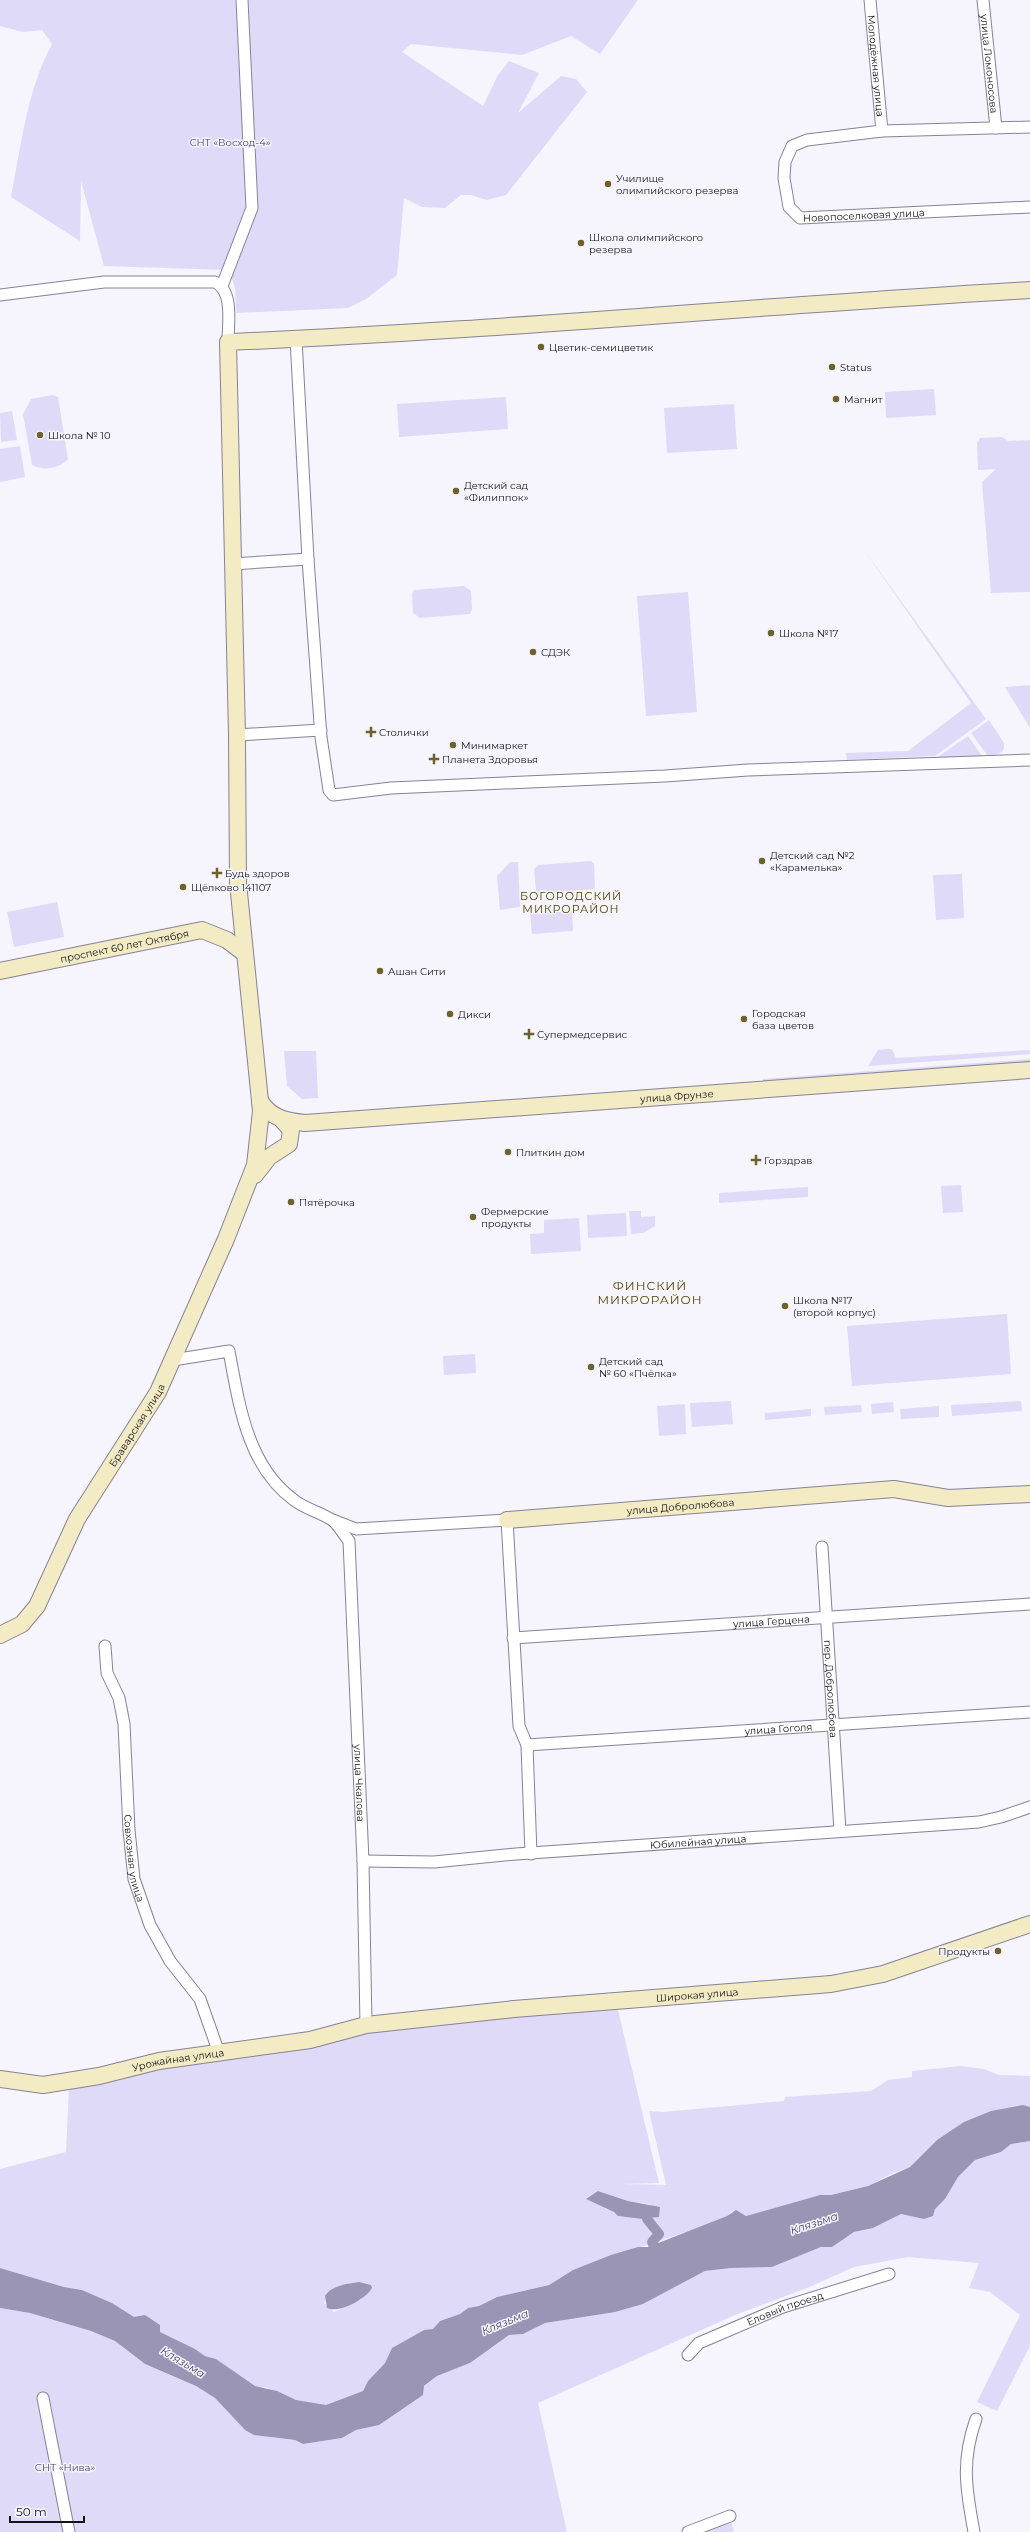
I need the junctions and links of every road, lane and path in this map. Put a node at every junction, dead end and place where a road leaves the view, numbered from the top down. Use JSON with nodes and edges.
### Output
{"nodes":[{"id":1,"x":242,"y":0,"type":"edge"},
{"id":2,"x":870,"y":0,"type":"edge"},
{"id":3,"x":983,"y":0,"type":"edge"},
{"id":4,"x":1030,"y":127,"type":"edge"},
{"id":5,"x":996,"y":128,"type":"junction"},
{"id":6,"x":882,"y":131,"type":"junction"},
{"id":7,"x":1030,"y":207,"type":"edge"},
{"id":8,"x":222,"y":286,"type":"junction"},
{"id":9,"x":1030,"y":290,"type":"edge"},
{"id":10,"x":0,"y":295,"type":"edge"},
{"id":11,"x":296,"y":339,"type":"junction"},
{"id":12,"x":228,"y":342,"type":"junction"},
{"id":13,"x":308,"y":559,"type":"junction"},
{"id":14,"x":232,"y":564,"type":"junction"},
{"id":15,"x":321,"y":730,"type":"junction"},
{"id":16,"x":237,"y":735,"type":"junction"},
{"id":17,"x":1030,"y":760,"type":"edge"},
{"id":18,"x":244,"y":953,"type":"junction"},
{"id":19,"x":0,"y":971,"type":"edge"},
{"id":20,"x":1030,"y":1070,"type":"edge"},
{"id":21,"x":260,"y":1101,"type":"junction"},
{"id":22,"x":279,"y":1119,"type":"junction"},
{"id":23,"x":324,"y":1122,"type":"junction"},
{"id":24,"x":259,"y":1135,"type":"junction"},
{"id":25,"x":291,"y":1139,"type":"junction"},
{"id":26,"x":278,"y":1151,"type":"junction"},
{"id":27,"x":244,"y":1194,"type":"junction"},
{"id":28,"x":173,"y":1360,"type":"junction"},
{"id":29,"x":1030,"y":1494,"type":"edge"},
{"id":30,"x":333,"y":1520,"type":"junction"},
{"id":31,"x":507,"y":1520,"type":"junction"},
{"id":32,"x":822,"y":1547,"type":"dead end"},
{"id":33,"x":1030,"y":1604,"type":"edge"},
{"id":34,"x":828,"y":1618,"type":"junction"},
{"id":35,"x":0,"y":1634,"type":"edge"},
{"id":36,"x":513,"y":1638,"type":"junction"},
{"id":37,"x":105,"y":1646,"type":"dead end"},
{"id":38,"x":1030,"y":1712,"type":"edge"},
{"id":39,"x":834,"y":1726,"type":"junction"},
{"id":40,"x":527,"y":1745,"type":"junction"},
{"id":41,"x":1030,"y":1807,"type":"edge"},
{"id":42,"x":840,"y":1831,"type":"junction"},
{"id":43,"x":531,"y":1854,"type":"junction"},
{"id":44,"x":363,"y":1861,"type":"junction"},
{"id":45,"x":1030,"y":1924,"type":"edge"},
{"id":46,"x":361,"y":2027,"type":"junction"},
{"id":47,"x":219,"y":2053,"type":"junction"},
{"id":48,"x":0,"y":2079,"type":"edge"},
{"id":49,"x":889,"y":2274,"type":"dead end"},
{"id":50,"x":688,"y":2355,"type":"dead end"},
{"id":51,"x":43,"y":2398,"type":"dead end"},
{"id":52,"x":976,"y":2418,"type":"dead end"},
{"id":53,"x":730,"y":2516,"type":"dead end"},
{"id":54,"x":69,"y":2532,"type":"edge"},
{"id":55,"x":688,"y":2532,"type":"edge"},
{"id":56,"x":974,"y":2532,"type":"edge"}],
"edges":[{"from":1,"to":8,"type":"street"},
{"from":2,"to":6,"type":"street","name":"Молодёжная улица"},
{"from":3,"to":5,"type":"street","name":"улица Ломоносова"},
{"from":4,"to":5,"type":"street","name":"Новопоселковая улица"},
{"from":5,"to":6,"type":"street","name":"Новопоселковая улица"},
{"from":6,"to":7,"type":"street","name":"Новопоселковая улица"},
{"from":8,"to":10,"type":"street"},
{"from":8,"to":12,"type":"street"},
{"from":9,"to":11,"type":"street"},
{"from":11,"to":12,"type":"street"},
{"from":11,"to":13,"type":"street"},
{"from":12,"to":14,"type":"street"},
{"from":13,"to":14,"type":"street"},
{"from":13,"to":15,"type":"street"},
{"from":14,"to":16,"type":"street"},
{"from":15,"to":16,"type":"street"},
{"from":15,"to":17,"type":"street"},
{"from":16,"to":18,"type":"street"},
{"from":18,"to":19,"type":"street","name":"проспект 60 лет Октября"},
{"from":18,"to":21,"type":"street"},
{"from":20,"to":23,"type":"street","name":"улица Фрунзе"},
{"from":21,"to":22,"type":"street"},
{"from":21,"to":24,"type":"street"},
{"from":22,"to":23,"type":"street"},
{"from":22,"to":24,"type":"street"},
{"from":22,"to":25,"type":"street"},
{"from":23,"to":25,"type":"street"},
{"from":24,"to":26,"type":"street"},
{"from":24,"to":27,"type":"street"},
{"from":25,"to":26,"type":"street"},
{"from":26,"to":27,"type":"street"},
{"from":27,"to":28,"type":"street","name":"Браварская улица"},
{"from":28,"to":30,"type":"street","name":"улица Добролюбова"},
{"from":28,"to":35,"type":"street","name":"Браварская улица"},
{"from":29,"to":31,"type":"street","name":"улица Добролюбова"},
{"from":30,"to":31,"type":"street","name":"улица Добролюбова"},
{"from":30,"to":44,"type":"street","name":"улица Чкалова"},
{"from":31,"to":36,"type":"street"},
{"from":32,"to":34,"type":"street","name":"пер. Добролюбова"},
{"from":33,"to":34,"type":"street","name":"улица Герцена"},
{"from":34,"to":36,"type":"street","name":"улица Герцена"},
{"from":34,"to":39,"type":"street","name":"пер. Добролюбова"},
{"from":36,"to":40,"type":"street"},
{"from":37,"to":47,"type":"street","name":"Совхозная улица"},
{"from":38,"to":39,"type":"street","name":"улица Гоголя"},
{"from":39,"to":40,"type":"street","name":"улица Гоголя"},
{"from":39,"to":42,"type":"street","name":"пер. Добролюбова"},
{"from":40,"to":43,"type":"street"},
{"from":41,"to":42,"type":"street","name":"Юбилейная улица"},
{"from":42,"to":43,"type":"street","name":"Юбилейная улица"},
{"from":43,"to":44,"type":"street","name":"Юбилейная улица"},
{"from":44,"to":46,"type":"street","name":"улица Чкалова"},
{"from":45,"to":46,"type":"street","name":"Широкая улица"},
{"from":46,"to":47,"type":"street","name":"Урожайная улица"},
{"from":47,"to":48,"type":"street","name":"Урожайная улица"},
{"from":49,"to":50,"type":"street","name":"Еловый проезд"},
{"from":51,"to":54,"type":"street"},
{"from":52,"to":56,"type":"street"},
{"from":53,"to":55,"type":"street"}]}
